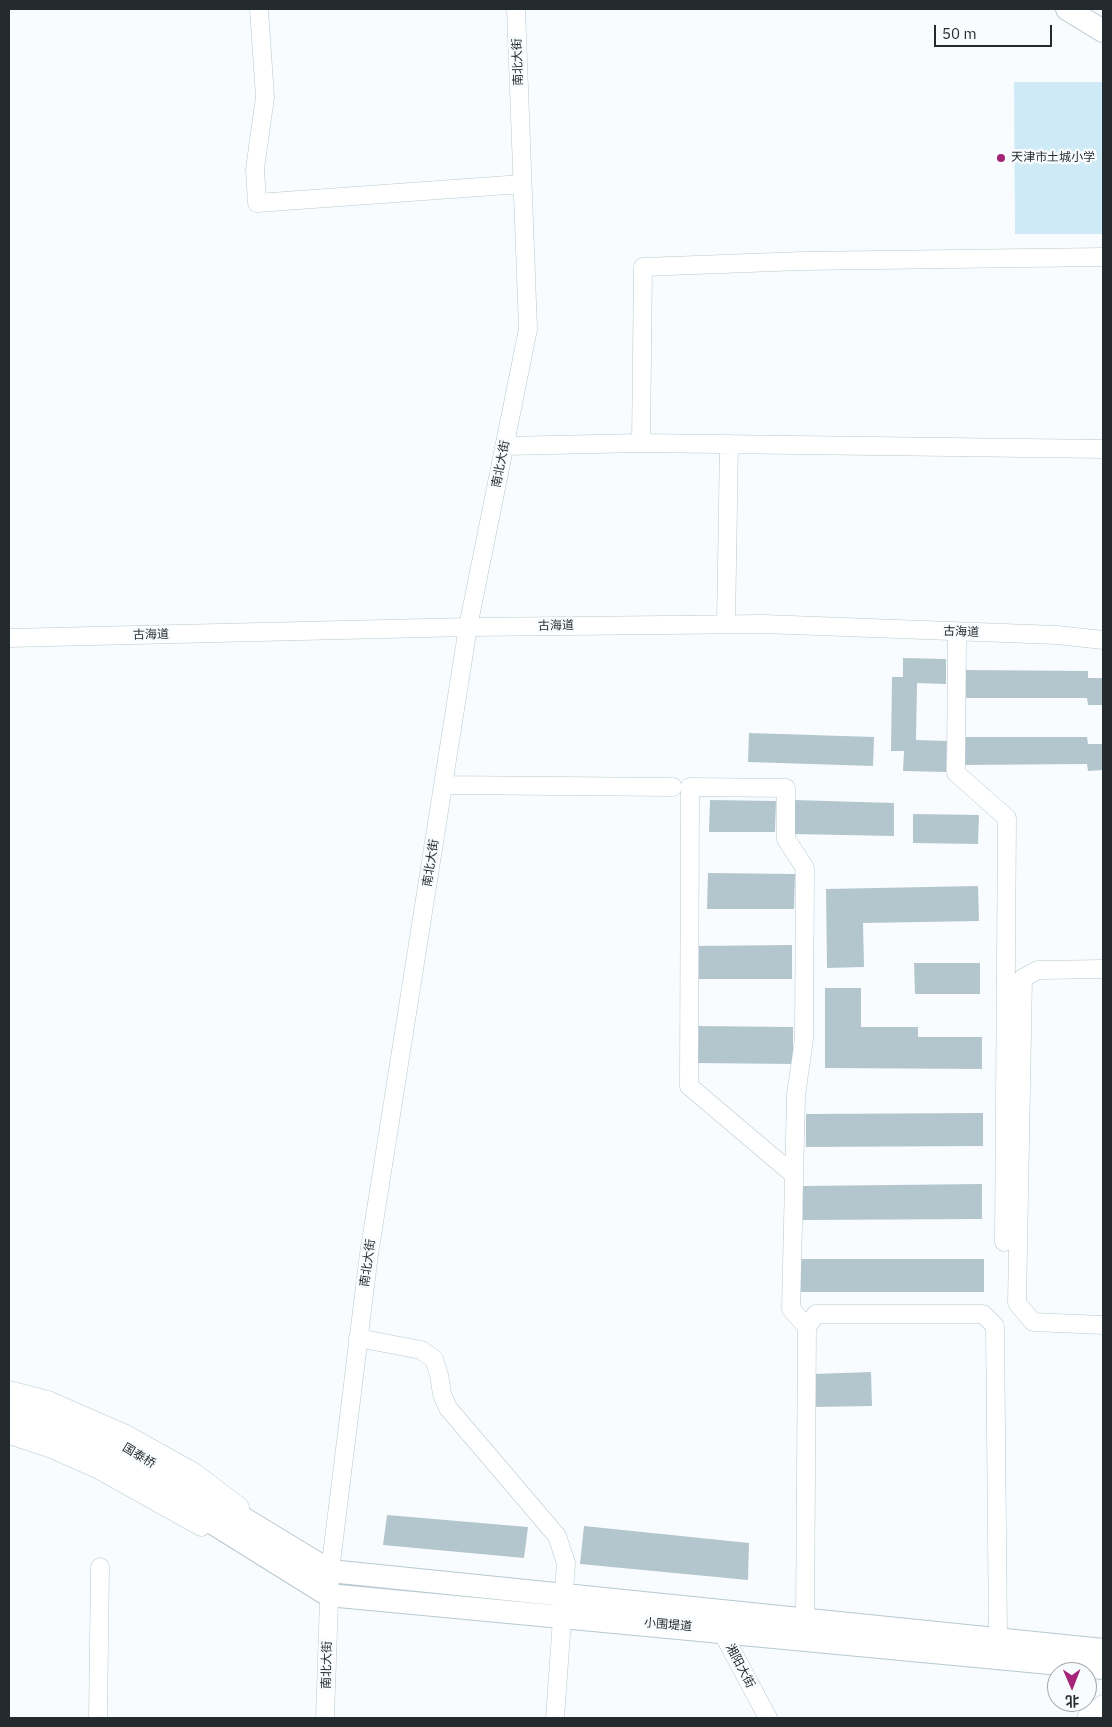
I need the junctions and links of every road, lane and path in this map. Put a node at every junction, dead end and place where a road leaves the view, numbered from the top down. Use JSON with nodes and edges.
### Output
{"nodes":[{"id":1,"x":259,"y":9,"type":"edge"},
{"id":2,"x":516,"y":9,"type":"edge"},
{"id":3,"x":1067,"y":9,"type":"edge"},
{"id":4,"x":1103,"y":30,"type":"edge"},
{"id":5,"x":522,"y":184,"type":"junction"},
{"id":6,"x":1103,"y":257,"type":"edge"},
{"id":7,"x":641,"y":443,"type":"junction"},
{"id":8,"x":729,"y":444,"type":"junction"},
{"id":9,"x":504,"y":446,"type":"junction"},
{"id":10,"x":1103,"y":449,"type":"edge"},
{"id":11,"x":726,"y":624,"type":"junction"},
{"id":12,"x":468,"y":627,"type":"junction"},
{"id":13,"x":957,"y":631,"type":"junction"},
{"id":14,"x":9,"y":638,"type":"edge"},
{"id":15,"x":1103,"y":640,"type":"edge"},
{"id":16,"x":443,"y":786,"type":"junction"},
{"id":17,"x":673,"y":787,"type":"dead end"},
{"id":18,"x":1103,"y":969,"type":"edge"},
{"id":19,"x":794,"y":1175,"type":"junction"},
{"id":20,"x":1004,"y":1242,"type":"dead end"},
{"id":21,"x":1103,"y":1325,"type":"edge"},
{"id":22,"x":807,"y":1327,"type":"junction"},
{"id":23,"x":358,"y":1338,"type":"junction"},
{"id":24,"x":9,"y":1390,"type":"edge"},
{"id":25,"x":9,"y":1401,"type":"edge"},
{"id":26,"x":9,"y":1422,"type":"edge"},
{"id":27,"x":9,"y":1435,"type":"edge"},
{"id":28,"x":261,"y":1528,"type":"junction"},
{"id":29,"x":247,"y":1545,"type":"junction"},
{"id":30,"x":100,"y":1567,"type":"dead end"},
{"id":31,"x":330,"y":1571,"type":"junction"},
{"id":32,"x":328,"y":1595,"type":"junction"},
{"id":33,"x":564,"y":1605,"type":"junction"},
{"id":34,"x":805,"y":1620,"type":"junction"},
{"id":35,"x":721,"y":1621,"type":"junction"},
{"id":36,"x":998,"y":1639,"type":"junction"},
{"id":37,"x":1103,"y":1650,"type":"edge"},
{"id":38,"x":1103,"y":1668,"type":"edge"},
{"id":39,"x":1103,"y":1704,"type":"edge"},
{"id":40,"x":98,"y":1718,"type":"edge"},
{"id":41,"x":325,"y":1718,"type":"edge"},
{"id":42,"x":555,"y":1718,"type":"edge"},
{"id":43,"x":768,"y":1718,"type":"edge"},
{"id":44,"x":1086,"y":1718,"type":"edge"}],
"edges":[{"from":1,"to":5,"type":"street"},
{"from":2,"to":5,"type":"street","name":"南北大街"},
{"from":3,"to":4,"type":"main road"},
{"from":5,"to":9,"type":"street","name":"南北大街"},
{"from":6,"to":7,"type":"street"},
{"from":7,"to":8,"type":"street"},
{"from":7,"to":9,"type":"street"},
{"from":8,"to":10,"type":"street"},
{"from":8,"to":11,"type":"street"},
{"from":9,"to":12,"type":"street","name":"南北大街"},
{"from":11,"to":12,"type":"street","name":"古海道"},
{"from":11,"to":13,"type":"street","name":"古海道"},
{"from":12,"to":14,"type":"street","name":"古海道"},
{"from":12,"to":16,"type":"street","name":"南北大街"},
{"from":13,"to":15,"type":"street","name":"古海道"},
{"from":13,"to":20,"type":"street"},
{"from":16,"to":17,"type":"street"},
{"from":16,"to":23,"type":"street","name":"南北大街"},
{"from":18,"to":21,"type":"street"},
{"from":19,"to":19,"type":"street"},
{"from":19,"to":22,"type":"street"},
{"from":22,"to":34,"type":"street"},
{"from":22,"to":36,"type":"street"},
{"from":23,"to":31,"type":"street","name":"南北大街"},
{"from":23,"to":33,"type":"street"},
{"from":24,"to":28,"type":"street"},
{"from":25,"to":28,"type":"main road","name":"国泰桥"},
{"from":26,"to":29,"type":"main road","name":"国泰桥"},
{"from":27,"to":29,"type":"street"},
{"from":28,"to":31,"type":"main road","name":"小围堤道"},
{"from":29,"to":32,"type":"main road","name":"小围堤道"},
{"from":30,"to":40,"type":"street"},
{"from":31,"to":32,"type":"street","name":"南北大街"},
{"from":31,"to":33,"type":"main road","name":"小围堤道"},
{"from":32,"to":33,"type":"main road","name":"小围堤道"},
{"from":32,"to":41,"type":"street","name":"南北大街"},
{"from":33,"to":35,"type":"main road","name":"小围堤道"},
{"from":33,"to":42,"type":"street"},
{"from":34,"to":35,"type":"main road","name":"小围堤道"},
{"from":34,"to":36,"type":"main road","name":"小围堤道"},
{"from":35,"to":38,"type":"main road","name":"小围堤道"},
{"from":35,"to":43,"type":"street","name":"湘阳大街"},
{"from":36,"to":37,"type":"main road","name":"小围堤道"},
{"from":39,"to":44,"type":"street"}]}
